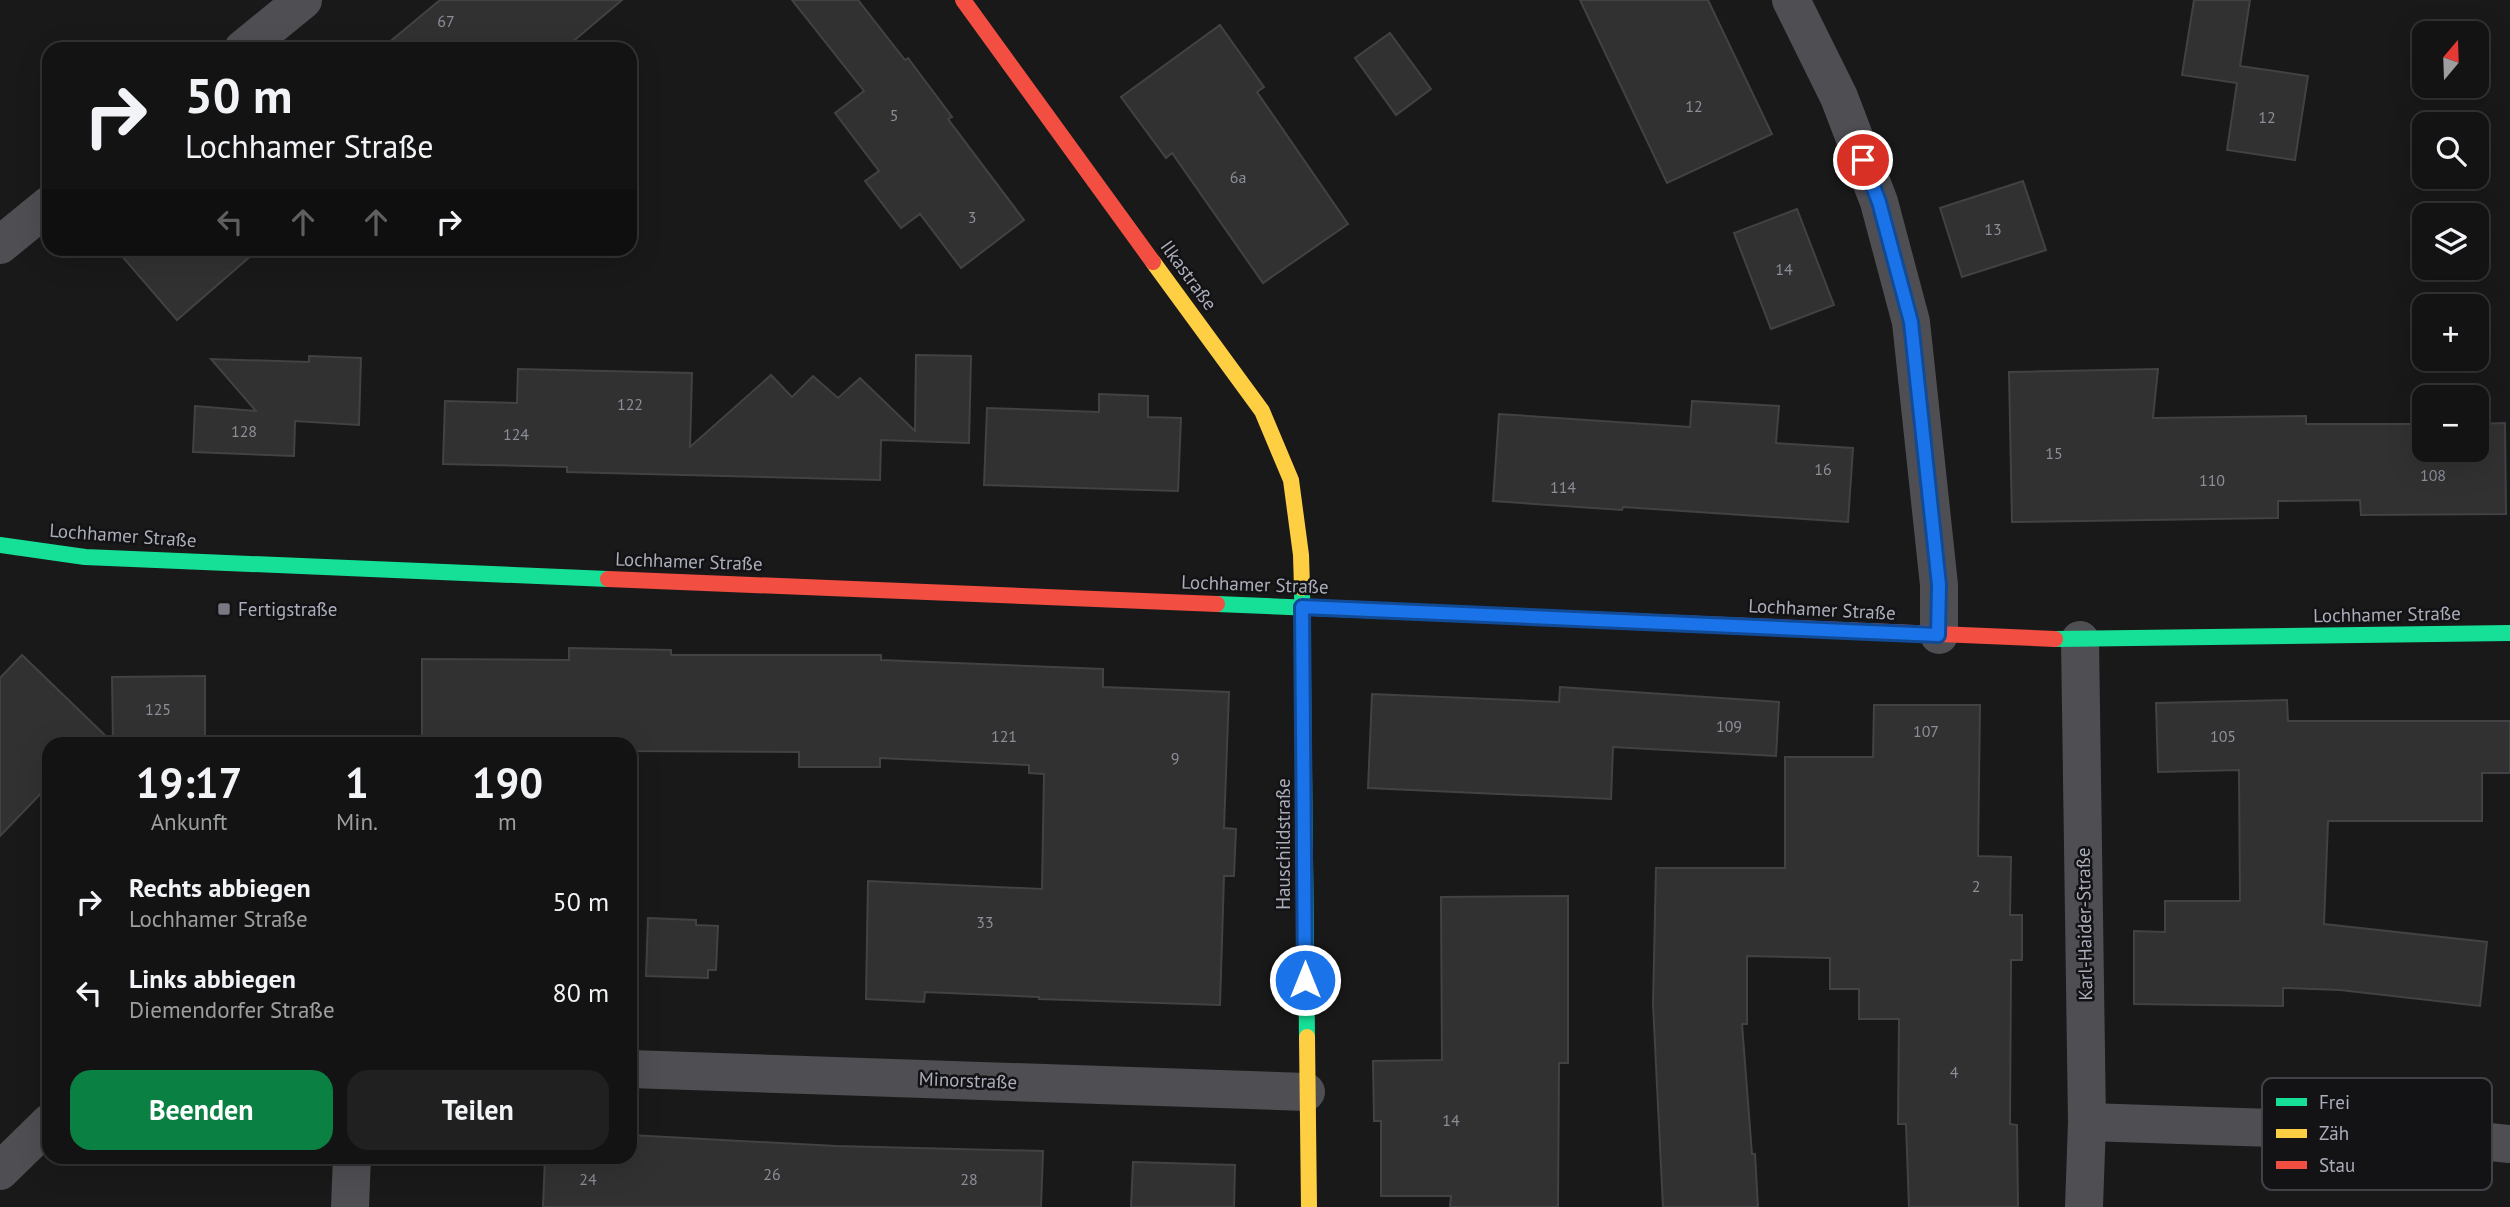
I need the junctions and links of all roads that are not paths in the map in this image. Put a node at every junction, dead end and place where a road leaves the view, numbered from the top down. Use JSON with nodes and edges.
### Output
{"nodes":[{"id":1,"x":303,"y":0,"type":"edge"},
{"id":2,"x":963,"y":0,"type":"edge"},
{"id":3,"x":1791,"y":0,"type":"edge"},
{"id":4,"x":252,"y":42,"type":"edge"},
{"id":5,"x":42,"y":211,"type":"edge"},
{"id":6,"x":0,"y":245,"type":"edge"},
{"id":7,"x":0,"y":545,"type":"edge"},
{"id":8,"x":1302,"y":607,"type":"junction"},
{"id":9,"x":2510,"y":633,"type":"edge"},
{"id":10,"x":1938,"y":635,"type":"junction"},
{"id":11,"x":2080,"y":640,"type":"junction"},
{"id":12,"x":637,"y":1069,"type":"edge"},
{"id":13,"x":1306,"y":1092,"type":"junction"},
{"id":14,"x":2087,"y":1122,"type":"junction"},
{"id":15,"x":2262,"y":1128,"type":"edge"},
{"id":16,"x":42,"y":1130,"type":"edge"},
{"id":17,"x":2492,"y":1142,"type":"edge"},
{"id":18,"x":2510,"y":1144,"type":"edge"},
{"id":19,"x":352,"y":1164,"type":"edge"},
{"id":20,"x":0,"y":1171,"type":"edge"},
{"id":21,"x":350,"y":1207,"type":"edge"},
{"id":22,"x":1309,"y":1207,"type":"edge"},
{"id":23,"x":2084,"y":1207,"type":"edge"}],
"edges":[{"from":1,"to":4,"type":"street"},
{"from":2,"to":8,"type":"main road","name":"Ilkastraße"},
{"from":3,"to":10,"type":"street"},
{"from":5,"to":6,"type":"street"},
{"from":7,"to":8,"type":"main road","name":"Lochhamer Straße"},
{"from":8,"to":10,"type":"main road","name":"Lochhamer Straße"},
{"from":8,"to":13,"type":"main road","name":"Hauschildstraße"},
{"from":9,"to":11,"type":"main road","name":"Lochhamer Straße"},
{"from":10,"to":11,"type":"main road","name":"Lochhamer Straße"},
{"from":11,"to":14,"type":"street","name":"Karl-Haider-Straße"},
{"from":12,"to":13,"type":"street","name":"Minorstraße"},
{"from":13,"to":22,"type":"main road","name":"Hauschildstraße"},
{"from":14,"to":15,"type":"street"},
{"from":14,"to":23,"type":"street","name":"Karl-Haider-Straße"},
{"from":16,"to":20,"type":"street"},
{"from":17,"to":18,"type":"street"},
{"from":19,"to":21,"type":"street"}]}
